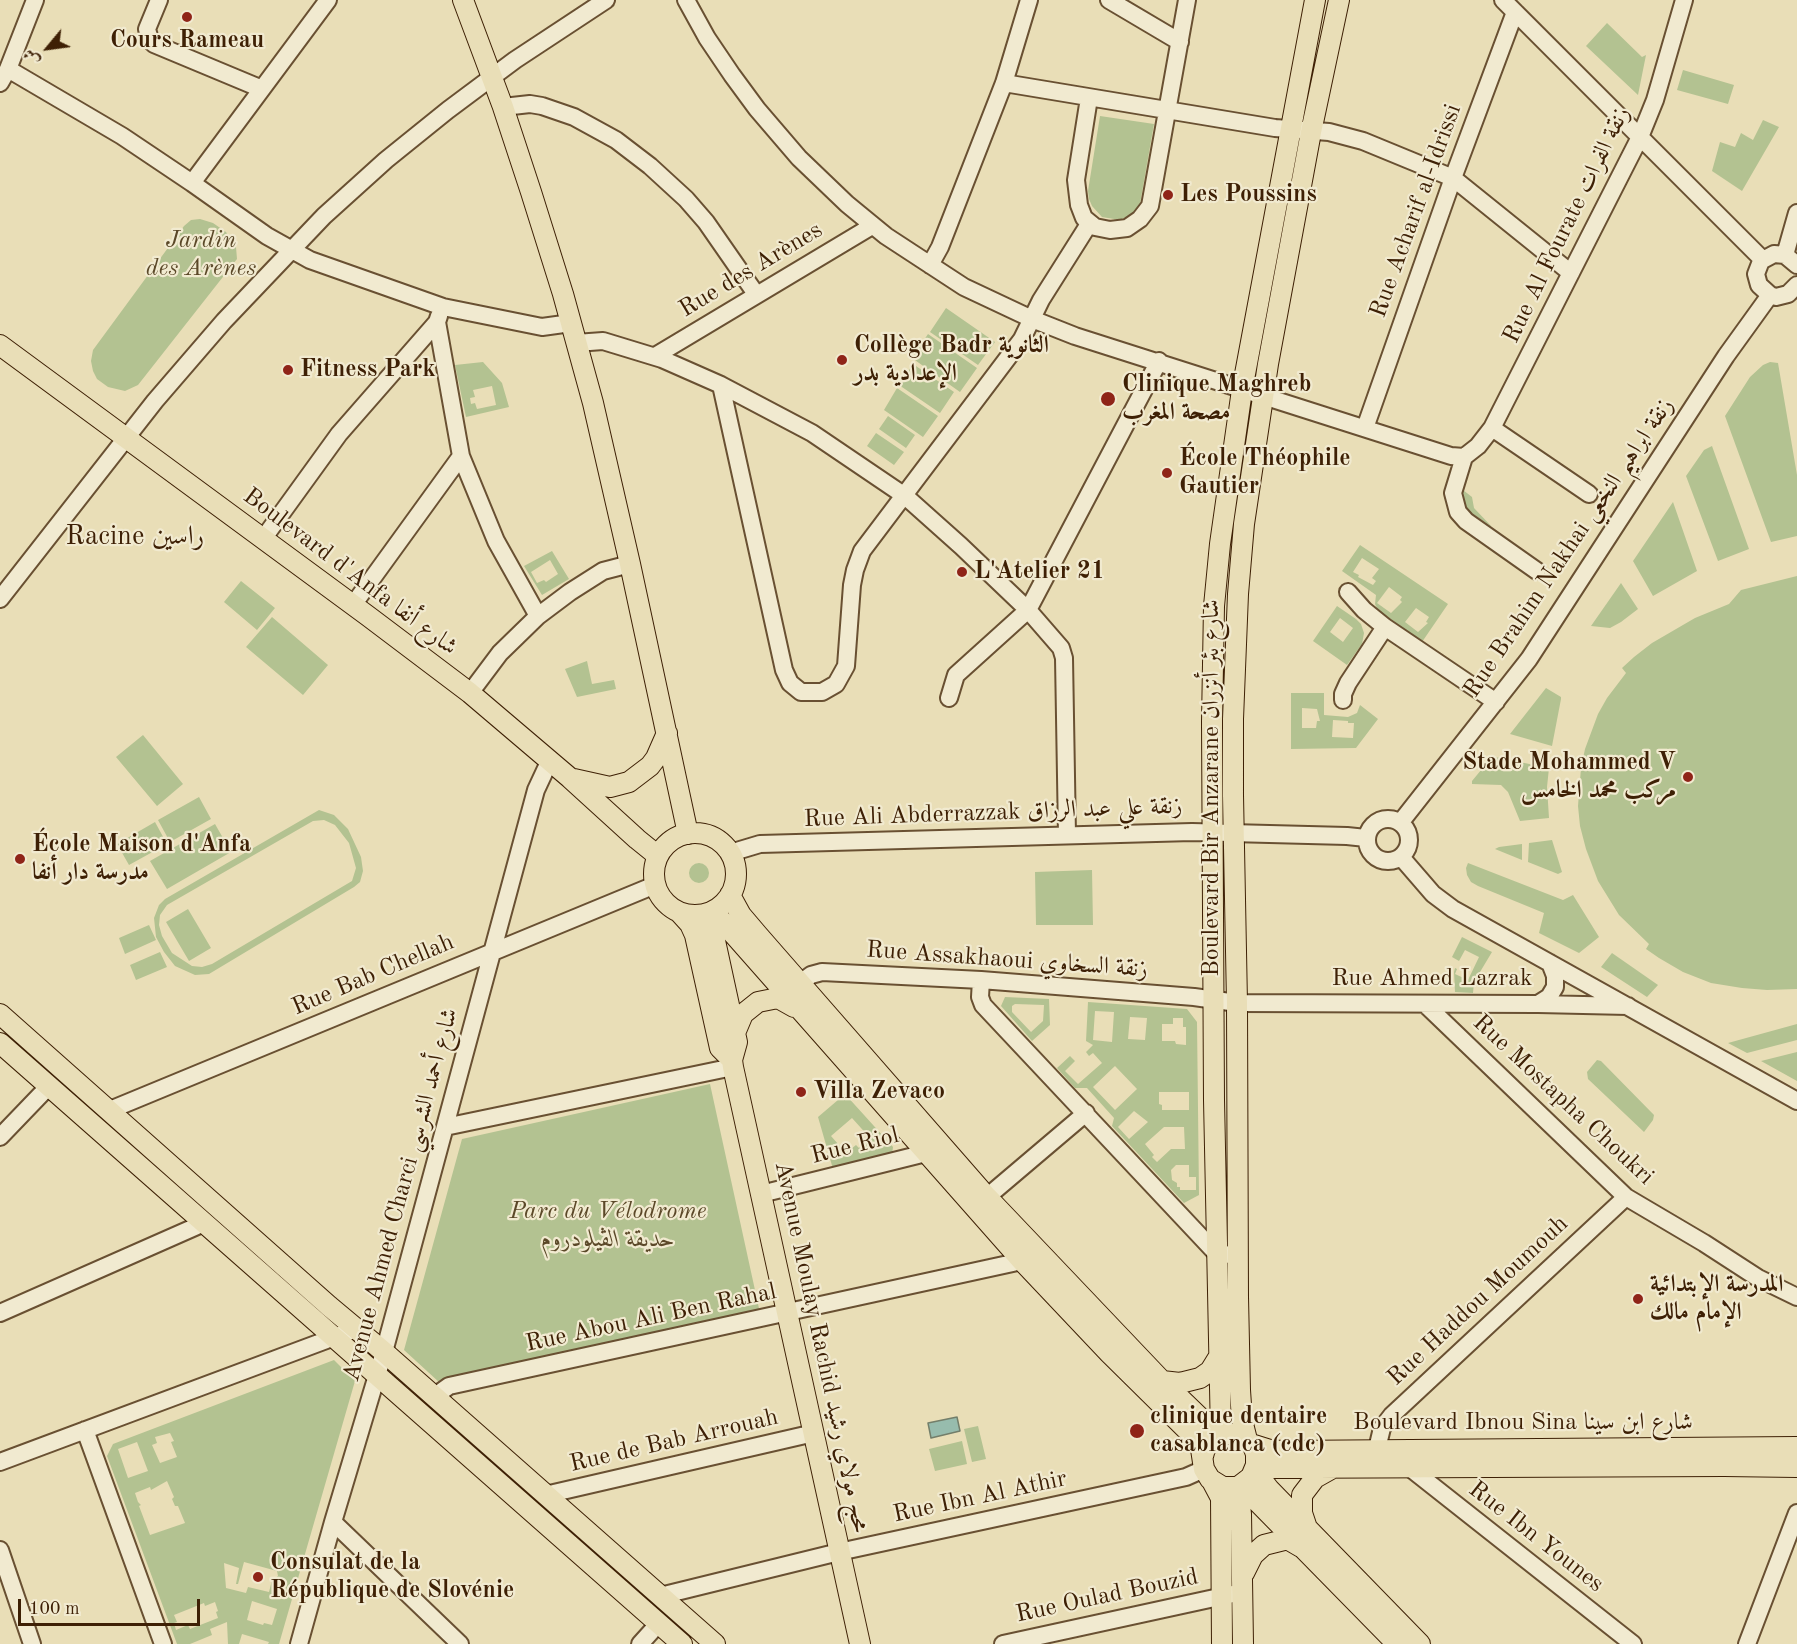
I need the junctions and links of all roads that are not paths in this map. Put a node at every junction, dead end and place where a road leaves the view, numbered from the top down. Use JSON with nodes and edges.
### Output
{"nodes":[{"id":1,"x":34,"y":0,"type":"edge"},
{"id":2,"x":159,"y":0,"type":"edge"},
{"id":3,"x":463,"y":0,"type":"edge"},
{"id":4,"x":606,"y":0,"type":"edge"},
{"id":5,"x":686,"y":0,"type":"edge"},
{"id":6,"x":1029,"y":0,"type":"edge"},
{"id":7,"x":1109,"y":0,"type":"edge"},
{"id":8,"x":1187,"y":0,"type":"edge"},
{"id":9,"x":1315,"y":0,"type":"edge"},
{"id":10,"x":1339,"y":0,"type":"edge"},
{"id":11,"x":1684,"y":0,"type":"edge"},
{"id":12,"x":325,"y":1,"type":"edge"},
{"id":13,"x":1509,"y":6,"type":"edge"},
{"id":14,"x":1180,"y":42,"type":"junction"},
{"id":15,"x":4,"y":76,"type":"edge"},
{"id":16,"x":492,"y":77,"type":"junction"},
{"id":17,"x":1004,"y":83,"type":"junction"},
{"id":18,"x":262,"y":89,"type":"junction"},
{"id":19,"x":1089,"y":98,"type":"junction"},
{"id":20,"x":503,"y":107,"type":"junction"},
{"id":21,"x":1168,"y":111,"type":"junction"},
{"id":22,"x":1291,"y":130,"type":"junction"},
{"id":23,"x":1311,"y":132,"type":"junction"},
{"id":24,"x":1640,"y":137,"type":"junction"},
{"id":25,"x":1453,"y":178,"type":"junction"},
{"id":26,"x":192,"y":183,"type":"junction"},
{"id":27,"x":1797,"y":213,"type":"edge"},
{"id":28,"x":1089,"y":224,"type":"junction"},
{"id":29,"x":872,"y":226,"type":"junction"},
{"id":30,"x":290,"y":250,"type":"junction"},
{"id":31,"x":1762,"y":260,"type":"junction"},
{"id":32,"x":1791,"y":260,"type":"edge"},
{"id":33,"x":930,"y":265,"type":"junction"},
{"id":34,"x":1571,"y":273,"type":"junction"},
{"id":35,"x":1795,"y":291,"type":"edge"},
{"id":36,"x":756,"y":294,"type":"junction"},
{"id":37,"x":1770,"y":295,"type":"junction"},
{"id":38,"x":440,"y":314,"type":"junction"},
{"id":39,"x":1032,"y":319,"type":"junction"},
{"id":40,"x":571,"y":323,"type":"junction"},
{"id":41,"x":576,"y":343,"type":"junction"},
{"id":42,"x":2,"y":351,"type":"edge"},
{"id":43,"x":655,"y":356,"type":"junction"},
{"id":44,"x":1159,"y":361,"type":"junction"},
{"id":45,"x":721,"y":385,"type":"junction"},
{"id":46,"x":1242,"y":390,"type":"junction"},
{"id":47,"x":1263,"y":397,"type":"junction"},
{"id":48,"x":1365,"y":428,"type":"junction"},
{"id":49,"x":1492,"y":428,"type":"junction"},
{"id":50,"x":126,"y":438,"type":"junction"},
{"id":51,"x":461,"y":456,"type":"junction"},
{"id":52,"x":1464,"y":457,"type":"junction"},
{"id":53,"x":1589,"y":494,"type":"dead end"},
{"id":54,"x":905,"y":496,"type":"junction"},
{"id":55,"x":263,"y":539,"type":"junction"},
{"id":56,"x":630,"y":564,"type":"junction"},
{"id":57,"x":1537,"y":571,"type":"dead end"},
{"id":58,"x":1348,"y":592,"type":"dead end"},
{"id":59,"x":0,"y":599,"type":"edge"},
{"id":60,"x":352,"y":604,"type":"junction"},
{"id":61,"x":1028,"y":610,"type":"junction"},
{"id":62,"x":538,"y":616,"type":"junction"},
{"id":63,"x":1385,"y":627,"type":"junction"},
{"id":64,"x":470,"y":693,"type":"junction"},
{"id":65,"x":949,"y":698,"type":"dead end"},
{"id":66,"x":1343,"y":700,"type":"dead end"},
{"id":67,"x":1496,"y":702,"type":"junction"},
{"id":68,"x":666,"y":733,"type":"junction"},
{"id":69,"x":550,"y":760,"type":"junction"},
{"id":70,"x":570,"y":778,"type":"junction"},
{"id":71,"x":1400,"y":823,"type":"junction"},
{"id":72,"x":1213,"y":832,"type":"junction"},
{"id":73,"x":1234,"y":832,"type":"junction"},
{"id":74,"x":688,"y":834,"type":"junction"},
{"id":75,"x":1067,"y":835,"type":"junction"},
{"id":76,"x":1366,"y":838,"type":"junction"},
{"id":77,"x":730,"y":854,"type":"junction"},
{"id":78,"x":658,"y":856,"type":"junction"},
{"id":79,"x":1401,"y":857,"type":"junction"},
{"id":80,"x":655,"y":885,"type":"junction"},
{"id":81,"x":730,"y":896,"type":"junction"},
{"id":82,"x":711,"y":912,"type":"junction"},
{"id":83,"x":680,"y":913,"type":"junction"},
{"id":84,"x":492,"y":952,"type":"junction"},
{"id":85,"x":1550,"y":963,"type":"junction"},
{"id":86,"x":981,"y":980,"type":"junction"},
{"id":87,"x":800,"y":983,"type":"junction"},
{"id":88,"x":1214,"y":1000,"type":"junction"},
{"id":89,"x":1237,"y":1002,"type":"junction"},
{"id":90,"x":1425,"y":1004,"type":"junction"},
{"id":91,"x":1538,"y":1004,"type":"junction"},
{"id":92,"x":1628,"y":1006,"type":"junction"},
{"id":93,"x":799,"y":1011,"type":"junction"},
{"id":94,"x":0,"y":1014,"type":"edge"},
{"id":95,"x":735,"y":1033,"type":"junction"},
{"id":96,"x":0,"y":1043,"type":"edge"},
{"id":97,"x":733,"y":1063,"type":"junction"},
{"id":98,"x":49,"y":1086,"type":"junction"},
{"id":99,"x":1797,"y":1101,"type":"edge"},
{"id":100,"x":110,"y":1110,"type":"junction"},
{"id":101,"x":1086,"y":1113,"type":"junction"},
{"id":102,"x":445,"y":1126,"type":"junction"},
{"id":103,"x":0,"y":1137,"type":"edge"},
{"id":104,"x":926,"y":1153,"type":"junction"},
{"id":105,"x":761,"y":1194,"type":"junction"},
{"id":106,"x":987,"y":1197,"type":"junction"},
{"id":107,"x":1626,"y":1197,"type":"junction"},
{"id":108,"x":204,"y":1223,"type":"junction"},
{"id":109,"x":1216,"y":1253,"type":"junction"},
{"id":110,"x":1238,"y":1256,"type":"junction"},
{"id":111,"x":1022,"y":1261,"type":"junction"},
{"id":112,"x":1797,"y":1298,"type":"edge"},
{"id":113,"x":0,"y":1313,"type":"edge"},
{"id":114,"x":788,"y":1313,"type":"junction"},
{"id":115,"x":356,"y":1329,"type":"junction"},
{"id":116,"x":333,"y":1337,"type":"junction"},
{"id":117,"x":384,"y":1352,"type":"junction"},
{"id":118,"x":1218,"y":1358,"type":"junction"},
{"id":119,"x":377,"y":1376,"type":"junction"},
{"id":120,"x":1162,"y":1381,"type":"junction"},
{"id":121,"x":437,"y":1399,"type":"junction"},
{"id":122,"x":85,"y":1430,"type":"junction"},
{"id":123,"x":814,"y":1433,"type":"junction"},
{"id":124,"x":1220,"y":1435,"type":"junction"},
{"id":125,"x":1249,"y":1442,"type":"junction"},
{"id":126,"x":1797,"y":1447,"type":"edge"},
{"id":127,"x":1377,"y":1449,"type":"junction"},
{"id":128,"x":0,"y":1462,"type":"edge"},
{"id":129,"x":1797,"y":1467,"type":"edge"},
{"id":130,"x":1410,"y":1468,"type":"junction"},
{"id":131,"x":1206,"y":1469,"type":"junction"},
{"id":132,"x":1331,"y":1469,"type":"junction"},
{"id":133,"x":1247,"y":1478,"type":"junction"},
{"id":134,"x":545,"y":1495,"type":"junction"},
{"id":135,"x":1797,"y":1513,"type":"edge"},
{"id":136,"x":333,"y":1522,"type":"junction"},
{"id":137,"x":1307,"y":1528,"type":"junction"},
{"id":138,"x":1302,"y":1548,"type":"junction"},
{"id":139,"x":0,"y":1550,"type":"edge"},
{"id":140,"x":839,"y":1552,"type":"junction"},
{"id":141,"x":1242,"y":1585,"type":"junction"},
{"id":142,"x":1222,"y":1595,"type":"junction"},
{"id":143,"x":660,"y":1596,"type":"junction"},
{"id":144,"x":659,"y":1623,"type":"junction"},
{"id":145,"x":32,"y":1644,"type":"edge"},
{"id":146,"x":163,"y":1644,"type":"edge"},
{"id":147,"x":299,"y":1644,"type":"edge"},
{"id":148,"x":460,"y":1644,"type":"edge"},
{"id":149,"x":640,"y":1644,"type":"edge"},
{"id":150,"x":682,"y":1644,"type":"edge"},
{"id":151,"x":715,"y":1644,"type":"edge"},
{"id":152,"x":860,"y":1644,"type":"edge"},
{"id":153,"x":1003,"y":1644,"type":"edge"},
{"id":154,"x":1222,"y":1644,"type":"edge"},
{"id":155,"x":1243,"y":1644,"type":"edge"},
{"id":156,"x":1396,"y":1644,"type":"edge"},
{"id":157,"x":1420,"y":1644,"type":"edge"},
{"id":158,"x":1633,"y":1644,"type":"edge"},
{"id":159,"x":1747,"y":1644,"type":"edge"}],
"edges":[{"from":1,"to":15,"type":"street"},
{"from":2,"to":18,"type":"street"},
{"from":3,"to":16,"type":"main road"},
{"from":4,"to":16,"type":"street"},
{"from":5,"to":29,"type":"street"},
{"from":6,"to":17,"type":"street"},
{"from":7,"to":14,"type":"street"},
{"from":8,"to":14,"type":"street"},
{"from":9,"to":22,"type":"main road","name":"Boulevard Bir Anzarane شارع بئر أنزران"},
{"from":10,"to":23,"type":"main road","name":"Boulevard Bir Anzarane شارع بئر أنزران"},
{"from":11,"to":24,"type":"street","name":"Rue Al Fourate زنقة الفرات"},
{"from":12,"to":18,"type":"street"},
{"from":13,"to":24,"type":"street"},
{"from":13,"to":25,"type":"street","name":"Rue Acharif al-Idrissi"},
{"from":14,"to":21,"type":"street"},
{"from":15,"to":26,"type":"street"},
{"from":16,"to":20,"type":"main road"},
{"from":16,"to":30,"type":"street"},
{"from":17,"to":19,"type":"street"},
{"from":17,"to":33,"type":"street"},
{"from":18,"to":26,"type":"street"},
{"from":19,"to":21,"type":"street"},
{"from":19,"to":28,"type":"street"},
{"from":20,"to":36,"type":"street"},
{"from":20,"to":40,"type":"main road"},
{"from":21,"to":22,"type":"street"},
{"from":21,"to":28,"type":"street"},
{"from":22,"to":23,"type":"street"},
{"from":22,"to":46,"type":"main road","name":"Boulevard Bir Anzarane شارع بئر أنزران"},
{"from":23,"to":25,"type":"street"},
{"from":23,"to":47,"type":"main road","name":"Boulevard Bir Anzarane شارع بئر أنزران"},
{"from":24,"to":31,"type":"street"},
{"from":24,"to":34,"type":"street","name":"Rue Al Fourate زنقة الفرات"},
{"from":25,"to":34,"type":"street"},
{"from":25,"to":48,"type":"street","name":"Rue Acharif al-Idrissi"},
{"from":26,"to":30,"type":"street"},
{"from":27,"to":32,"type":"street"},
{"from":28,"to":39,"type":"street"},
{"from":29,"to":33,"type":"street"},
{"from":29,"to":36,"type":"street","name":"Rue des Arènes"},
{"from":30,"to":38,"type":"street"},
{"from":30,"to":50,"type":"street"},
{"from":31,"to":32,"type":"street"},
{"from":31,"to":37,"type":"street"},
{"from":33,"to":39,"type":"street"},
{"from":34,"to":49,"type":"street","name":"Rue Al Fourate زنقة الفرات"},
{"from":35,"to":37,"type":"street"},
{"from":36,"to":43,"type":"street","name":"Rue des Arènes"},
{"from":37,"to":67,"type":"street","name":"Rue Brahim Nakhai زنقة ابراهيم النخعي"},
{"from":38,"to":40,"type":"street"},
{"from":38,"to":51,"type":"street"},
{"from":38,"to":55,"type":"street"},
{"from":39,"to":44,"type":"street"},
{"from":39,"to":54,"type":"street"},
{"from":40,"to":41,"type":"main road"},
{"from":41,"to":43,"type":"street"},
{"from":41,"to":56,"type":"main road"},
{"from":42,"to":50,"type":"main road","name":"Boulevard d'Anfa شارع أنفا"},
{"from":43,"to":45,"type":"street"},
{"from":44,"to":46,"type":"street"},
{"from":44,"to":61,"type":"street"},
{"from":45,"to":54,"type":"street"},
{"from":45,"to":54,"type":"street"},
{"from":46,"to":47,"type":"street"},
{"from":46,"to":72,"type":"main road","name":"Boulevard Bir Anzarane شارع بئر أنزران"},
{"from":47,"to":48,"type":"street"},
{"from":47,"to":73,"type":"main road","name":"Boulevard Bir Anzarane شارع بئر أنزران"},
{"from":48,"to":52,"type":"street"},
{"from":49,"to":52,"type":"street","name":"Rue Al Fourate زنقة الفرات"},
{"from":49,"to":53,"type":"street"},
{"from":50,"to":55,"type":"main road","name":"Boulevard d'Anfa شارع أنفا"},
{"from":50,"to":59,"type":"street"},
{"from":51,"to":60,"type":"street"},
{"from":51,"to":62,"type":"street"},
{"from":52,"to":57,"type":"street"},
{"from":54,"to":61,"type":"street"},
{"from":55,"to":60,"type":"main road","name":"Boulevard d'Anfa شارع أنفا"},
{"from":56,"to":62,"type":"street"},
{"from":56,"to":68,"type":"main road"},
{"from":58,"to":63,"type":"street"},
{"from":60,"to":64,"type":"main road","name":"Boulevard d'Anfa شارع أنفا"},
{"from":61,"to":65,"type":"street"},
{"from":61,"to":75,"type":"street"},
{"from":62,"to":64,"type":"street"},
{"from":63,"to":66,"type":"street"},
{"from":63,"to":67,"type":"street"},
{"from":64,"to":69,"type":"main road","name":"Boulevard d'Anfa شارع أنفا"},
{"from":67,"to":71,"type":"street","name":"Rue Brahim Nakhai زنقة ابراهيم النخعي"},
{"from":68,"to":70,"type":"main road"},
{"from":68,"to":74,"type":"main road"},
{"from":69,"to":70,"type":"main road","name":"Boulevard d'Anfa شارع أنفا"},
{"from":69,"to":84,"type":"street","name":"Avenue Ahmed Charci شارع أحمد الشرسي"},
{"from":70,"to":78,"type":"main road","name":"Boulevard d'Anfa شارع أنفا"},
{"from":71,"to":76,"type":"street"},
{"from":71,"to":79,"type":"street"},
{"from":72,"to":73,"type":"street","name":"Rue Ali Abderrazzak زنقة علي عبد الرزاق"},
{"from":72,"to":75,"type":"street","name":"Rue Ali Abderrazzak زنقة علي عبد الرزاق"},
{"from":72,"to":88,"type":"main road","name":"Boulevard Bir Anzarane شارع بئر أنزران"},
{"from":73,"to":76,"type":"street","name":"Rue Ali Abderrazzak زنقة علي عبد الرزاق"},
{"from":73,"to":89,"type":"main road","name":"Boulevard Bir Anzarane شارع بئر أنزران"},
{"from":74,"to":77,"type":"main road"},
{"from":74,"to":78,"type":"main road"},
{"from":75,"to":77,"type":"street","name":"Rue Ali Abderrazzak زنقة علي عبد الرزاق"},
{"from":76,"to":79,"type":"street"},
{"from":77,"to":81,"type":"main road"},
{"from":78,"to":80,"type":"main road"},
{"from":79,"to":85,"type":"street"},
{"from":80,"to":83,"type":"main road"},
{"from":80,"to":84,"type":"street","name":"Rue Bab Chellah"},
{"from":81,"to":82,"type":"main road"},
{"from":81,"to":87,"type":"main road"},
{"from":82,"to":83,"type":"main road"},
{"from":82,"to":93,"type":"main road"},
{"from":82,"to":95,"type":"main road","name":"Avenue Moulay Rachid محج مولاي رشيد"},
{"from":83,"to":97,"type":"main road","name":"Avenue Moulay Rachid محج مولاي رشيد"},
{"from":84,"to":100,"type":"street","name":"Rue Bab Chellah"},
{"from":84,"to":102,"type":"street","name":"Avenue Ahmed Charci شارع أحمد الشرسي"},
{"from":85,"to":91,"type":"street"},
{"from":85,"to":92,"type":"street"},
{"from":86,"to":87,"type":"street","name":"Rue Assakhaoui زنقة السخاوي"},
{"from":86,"to":88,"type":"street","name":"Rue Assakhaoui زنقة السخاوي"},
{"from":86,"to":101,"type":"street"},
{"from":87,"to":106,"type":"main road"},
{"from":88,"to":89,"type":"street","name":"Rue Assakhaoui زنقة السخاوي"},
{"from":88,"to":109,"type":"main road","name":"Boulevard Bir Anzarane شارع بئر أنزران"},
{"from":89,"to":90,"type":"street","name":"Rue Ahmed Lazrak"},
{"from":89,"to":110,"type":"main road","name":"Boulevard Bir Anzarane شارع بئر أنزران"},
{"from":90,"to":91,"type":"street","name":"Rue Ahmed Lazrak"},
{"from":90,"to":107,"type":"street","name":"Rue Mostapha Choukri"},
{"from":91,"to":92,"type":"street","name":"Rue Ahmed Lazrak"},
{"from":92,"to":99,"type":"street"},
{"from":93,"to":95,"type":"main road"},
{"from":93,"to":104,"type":"main road"},
{"from":94,"to":100,"type":"main road"},
{"from":95,"to":97,"type":"main road","name":"Avenue Moulay Rachid محج مولاي رشيد"},
{"from":96,"to":98,"type":"main road"},
{"from":97,"to":102,"type":"street"},
{"from":97,"to":105,"type":"main road","name":"Avenue Moulay Rachid محج مولاي رشيد"},
{"from":98,"to":103,"type":"street"},
{"from":98,"to":108,"type":"main road"},
{"from":100,"to":115,"type":"main road"},
{"from":101,"to":106,"type":"street"},
{"from":101,"to":109,"type":"street"},
{"from":102,"to":117,"type":"street","name":"Avenue Ahmed Charci شارع أحمد الشرسي"},
{"from":104,"to":105,"type":"street","name":"Rue Riol"},
{"from":104,"to":111,"type":"main road"},
{"from":105,"to":114,"type":"main road","name":"Avenue Moulay Rachid محج مولاي رشيد"},
{"from":106,"to":120,"type":"main road"},
{"from":107,"to":112,"type":"street","name":"Rue Mostapha Choukri"},
{"from":107,"to":127,"type":"street","name":"Rue Haddou Moumouh"},
{"from":108,"to":113,"type":"street"},
{"from":108,"to":116,"type":"main road"},
{"from":109,"to":110,"type":"street"},
{"from":109,"to":118,"type":"main road","name":"Boulevard Bir Anzarane شارع بئر أنزران"},
{"from":110,"to":125,"type":"main road","name":"Boulevard Bir Anzarane شارع بئر أنزران"},
{"from":111,"to":114,"type":"street","name":"Rue Abou Ali Ben Rahal"},
{"from":111,"to":131,"type":"main road"},
{"from":114,"to":121,"type":"street","name":"Rue Abou Ali Ben Rahal"},
{"from":114,"to":123,"type":"main road","name":"Avenue Moulay Rachid محج مولاي رشيد"},
{"from":115,"to":116,"type":"street"},
{"from":115,"to":117,"type":"main road"},
{"from":116,"to":119,"type":"main road"},
{"from":116,"to":122,"type":"street"},
{"from":117,"to":119,"type":"street","name":"Avenue Ahmed Charci شارع أحمد الشرسي"},
{"from":117,"to":121,"type":"main road"},
{"from":118,"to":120,"type":"main road"},
{"from":118,"to":124,"type":"main road","name":"Boulevard Bir Anzarane شارع بئر أنزران"},
{"from":119,"to":136,"type":"street","name":"Avenue Ahmed Charci شارع أحمد الشرسي"},
{"from":119,"to":144,"type":"main road"},
{"from":120,"to":124,"type":"main road"},
{"from":121,"to":134,"type":"main road"},
{"from":122,"to":128,"type":"street"},
{"from":122,"to":146,"type":"street"},
{"from":123,"to":134,"type":"street","name":"Rue de Bab Arrouah"},
{"from":123,"to":140,"type":"main road","name":"Avenue Moulay Rachid محج مولاي رشيد"},
{"from":124,"to":125,"type":"main road"},
{"from":124,"to":131,"type":"main road"},
{"from":125,"to":127,"type":"main road","name":"Boulevard Ibnou Sina شارع ابن سينا"},
{"from":125,"to":133,"type":"main road"},
{"from":126,"to":127,"type":"main road","name":"Boulevard Ibnou Sina شارع ابن سينا"},
{"from":129,"to":130,"type":"main road","name":"Boulevard Ibnou Sina شارع ابن سينا"},
{"from":130,"to":132,"type":"main road","name":"Boulevard Ibnou Sina شارع ابن سينا"},
{"from":130,"to":158,"type":"street","name":"Rue Ibn Younes"},
{"from":131,"to":133,"type":"main road"},
{"from":131,"to":140,"type":"street","name":"Rue Ibn Al Athir"},
{"from":131,"to":142,"type":"main road"},
{"from":132,"to":133,"type":"main road","name":"Boulevard Ibnou Sina شارع ابن سينا"},
{"from":132,"to":137,"type":"main road"},
{"from":133,"to":137,"type":"main road"},
{"from":133,"to":138,"type":"main road"},
{"from":133,"to":141,"type":"main road"},
{"from":134,"to":143,"type":"main road"},
{"from":135,"to":159,"type":"street"},
{"from":136,"to":147,"type":"street","name":"Avenue Ahmed Charci شارع أحمد الشرسي"},
{"from":136,"to":148,"type":"street"},
{"from":137,"to":157,"type":"main road"},
{"from":138,"to":141,"type":"main road"},
{"from":138,"to":156,"type":"main road"},
{"from":139,"to":145,"type":"street"},
{"from":140,"to":143,"type":"street","name":"Rue Ibn Al Athir"},
{"from":140,"to":152,"type":"main road","name":"Avenue Moulay Rachid محج مولاي رشيد"},
{"from":141,"to":142,"type":"street","name":"Rue Oulad Bouzid"},
{"from":141,"to":155,"type":"main road"},
{"from":142,"to":153,"type":"street","name":"Rue Oulad Bouzid"},
{"from":142,"to":154,"type":"main road"},
{"from":143,"to":151,"type":"main road"},
{"from":144,"to":149,"type":"street"},
{"from":144,"to":150,"type":"main road"}]}
